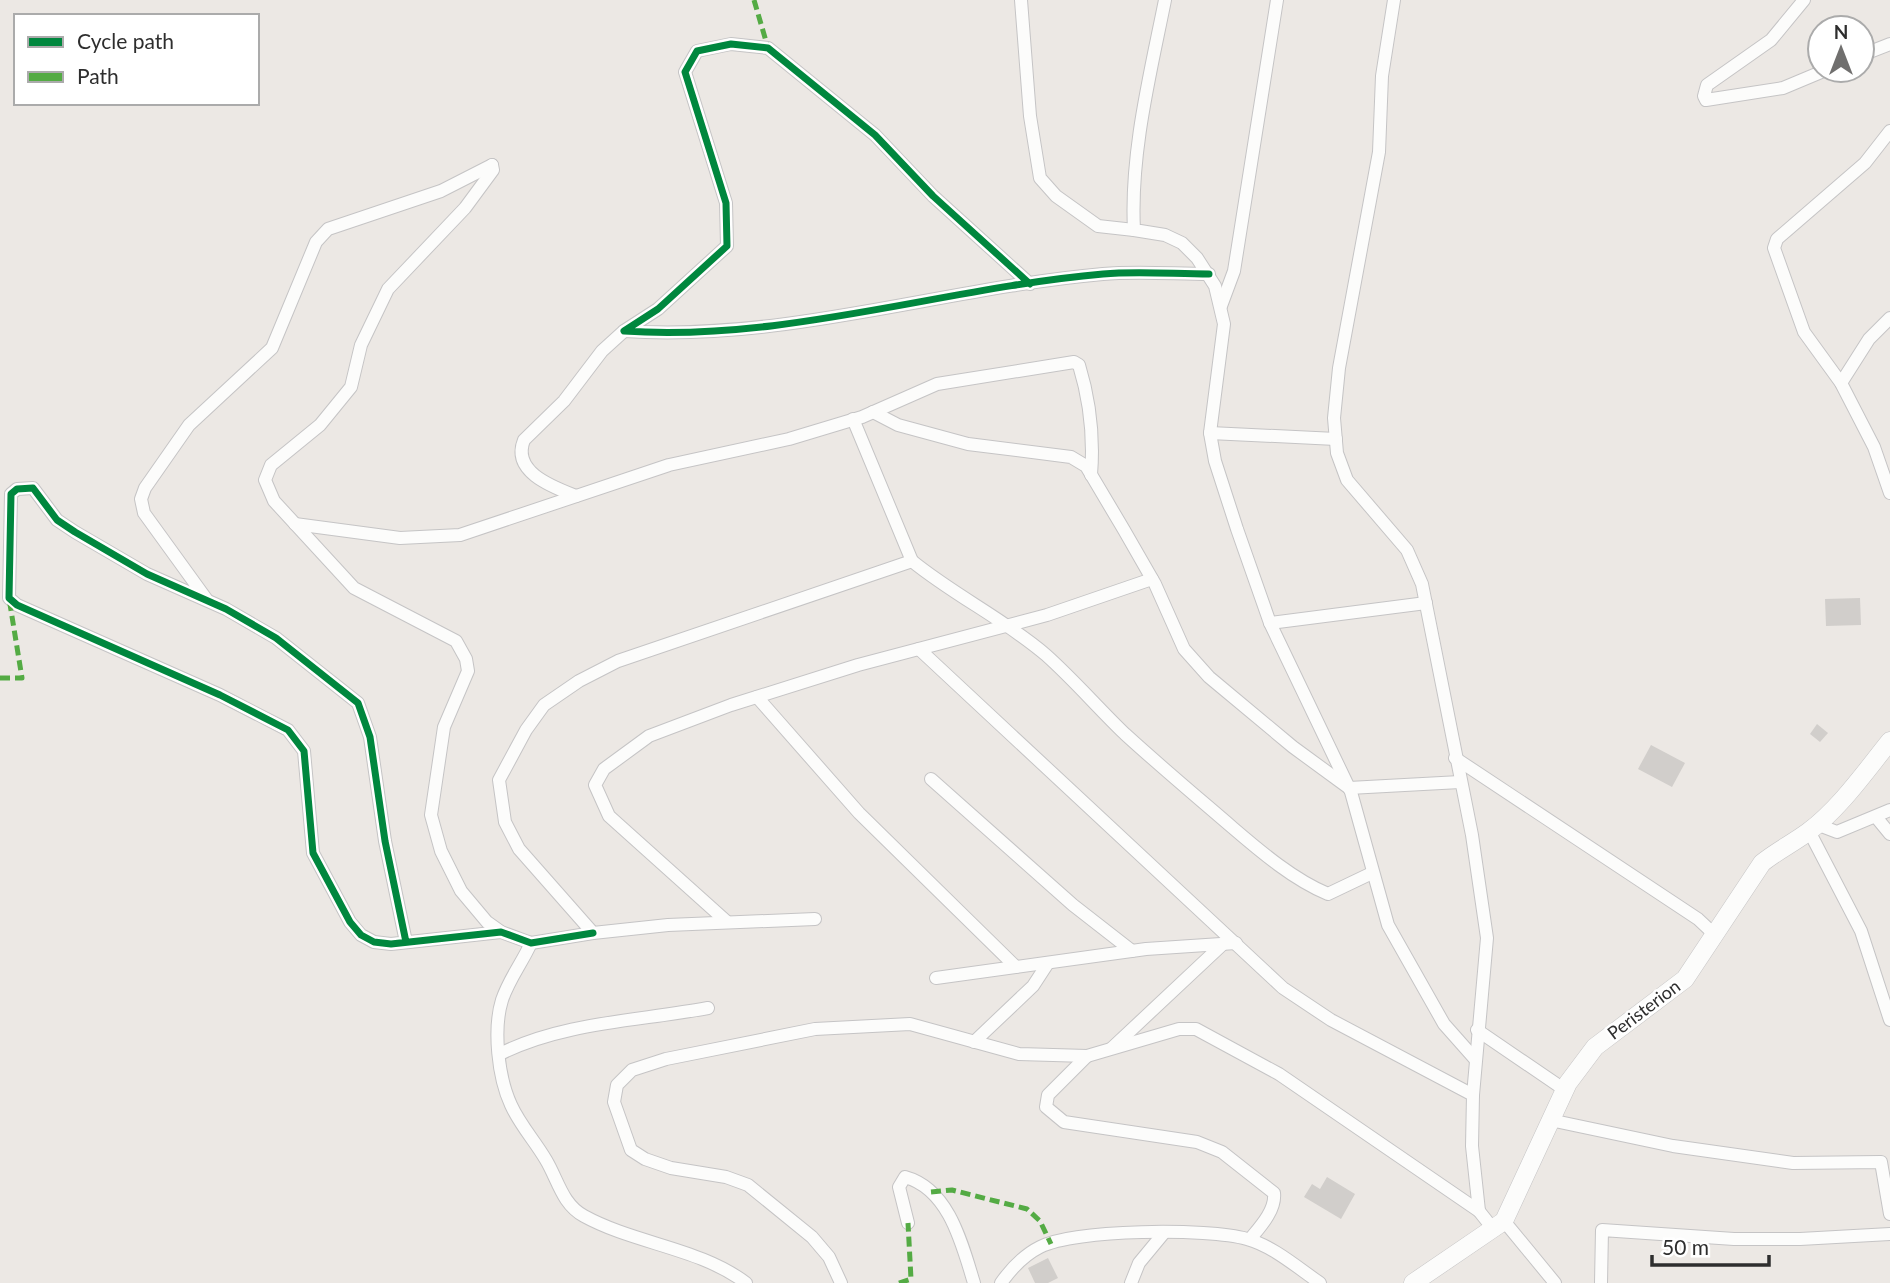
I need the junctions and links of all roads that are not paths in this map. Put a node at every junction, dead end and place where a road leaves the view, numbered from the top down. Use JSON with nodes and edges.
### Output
{"nodes":[{"id":1,"x":1021,"y":0,"type":"edge"},
{"id":2,"x":1165,"y":0,"type":"edge"},
{"id":3,"x":1277,"y":0,"type":"edge"},
{"id":4,"x":1394,"y":0,"type":"edge"},
{"id":5,"x":1804,"y":0,"type":"edge"},
{"id":6,"x":1806,"y":78,"type":"edge"},
{"id":7,"x":1890,"y":131,"type":"edge"},
{"id":8,"x":1134,"y":230,"type":"junction"},
{"id":9,"x":1209,"y":274,"type":"junction"},
{"id":10,"x":1030,"y":285,"type":"junction"},
{"id":11,"x":1221,"y":306,"type":"junction"},
{"id":12,"x":1890,"y":318,"type":"edge"},
{"id":13,"x":624,"y":331,"type":"junction"},
{"id":14,"x":1841,"y":383,"type":"junction"},
{"id":15,"x":873,"y":412,"type":"junction"},
{"id":16,"x":853,"y":419,"type":"junction"},
{"id":17,"x":1210,"y":433,"type":"junction"},
{"id":18,"x":1336,"y":439,"type":"junction"},
{"id":19,"x":1091,"y":475,"type":"junction"},
{"id":20,"x":1890,"y":493,"type":"edge"},
{"id":21,"x":576,"y":496,"type":"junction"},
{"id":22,"x":295,"y":524,"type":"junction"},
{"id":23,"x":912,"y":561,"type":"junction"},
{"id":24,"x":1152,"y":579,"type":"junction"},
{"id":25,"x":207,"y":601,"type":"junction"},
{"id":26,"x":1426,"y":603,"type":"junction"},
{"id":27,"x":1270,"y":622,"type":"junction"},
{"id":28,"x":1009,"y":626,"type":"junction"},
{"id":29,"x":919,"y":649,"type":"junction"},
{"id":30,"x":757,"y":697,"type":"junction"},
{"id":31,"x":1890,"y":741,"type":"edge"},
{"id":32,"x":1455,"y":758,"type":"junction"},
{"id":33,"x":931,"y":779,"type":"dead end"},
{"id":34,"x":1460,"y":782,"type":"junction"},
{"id":35,"x":1349,"y":788,"type":"junction"},
{"id":36,"x":1890,"y":810,"type":"edge"},
{"id":37,"x":1875,"y":817,"type":"junction"},
{"id":38,"x":1812,"y":828,"type":"junction"},
{"id":39,"x":1890,"y":834,"type":"edge"},
{"id":40,"x":1372,"y":873,"type":"junction"},
{"id":41,"x":814,"y":919,"type":"dead end"},
{"id":42,"x":726,"y":921,"type":"junction"},
{"id":43,"x":501,"y":932,"type":"junction"},
{"id":44,"x":593,"y":933,"type":"junction"},
{"id":45,"x":1715,"y":935,"type":"junction"},
{"id":46,"x":406,"y":942,"type":"junction"},
{"id":47,"x":531,"y":943,"type":"junction"},
{"id":48,"x":1230,"y":943,"type":"junction"},
{"id":49,"x":1132,"y":951,"type":"junction"},
{"id":50,"x":1048,"y":963,"type":"junction"},
{"id":51,"x":1016,"y":967,"type":"junction"},
{"id":52,"x":936,"y":978,"type":"dead end"},
{"id":53,"x":708,"y":1008,"type":"dead end"},
{"id":54,"x":1890,"y":1020,"type":"edge"},
{"id":55,"x":1477,"y":1030,"type":"junction"},
{"id":56,"x":974,"y":1042,"type":"junction"},
{"id":57,"x":1109,"y":1051,"type":"junction"},
{"id":58,"x":500,"y":1054,"type":"junction"},
{"id":59,"x":1087,"y":1056,"type":"junction"},
{"id":60,"x":1475,"y":1059,"type":"junction"},
{"id":61,"x":1565,"y":1090,"type":"junction"},
{"id":62,"x":1473,"y":1095,"type":"junction"},
{"id":63,"x":1550,"y":1120,"type":"junction"},
{"id":64,"x":1479,"y":1211,"type":"junction"},
{"id":65,"x":1890,"y":1214,"type":"edge"},
{"id":66,"x":908,"y":1223,"type":"dead end"},
{"id":67,"x":1499,"y":1226,"type":"junction"},
{"id":68,"x":1163,"y":1234,"type":"junction"},
{"id":69,"x":1890,"y":1234,"type":"edge"},
{"id":70,"x":1250,"y":1239,"type":"junction"},
{"id":71,"x":746,"y":1283,"type":"edge"},
{"id":72,"x":841,"y":1283,"type":"edge"},
{"id":73,"x":974,"y":1283,"type":"edge"},
{"id":74,"x":1001,"y":1283,"type":"edge"},
{"id":75,"x":1131,"y":1283,"type":"edge"},
{"id":76,"x":1320,"y":1283,"type":"edge"},
{"id":77,"x":1413,"y":1283,"type":"edge"},
{"id":78,"x":1555,"y":1283,"type":"edge"},
{"id":79,"x":1601,"y":1283,"type":"edge"}],
"edges":[{"from":1,"to":8,"type":"street"},
{"from":2,"to":8,"type":"street"},
{"from":3,"to":11,"type":"street"},
{"from":4,"to":18,"type":"street"},
{"from":5,"to":6,"type":"street"},
{"from":7,"to":14,"type":"street"},
{"from":8,"to":9,"type":"street"},
{"from":9,"to":10,"type":"street"},
{"from":9,"to":11,"type":"street"},
{"from":10,"to":13,"type":"street"},
{"from":10,"to":13,"type":"street"},
{"from":11,"to":17,"type":"street"},
{"from":12,"to":14,"type":"street"},
{"from":13,"to":21,"type":"street"},
{"from":14,"to":20,"type":"street"},
{"from":15,"to":16,"type":"street"},
{"from":15,"to":19,"type":"street"},
{"from":15,"to":19,"type":"street"},
{"from":16,"to":21,"type":"street"},
{"from":16,"to":23,"type":"street"},
{"from":17,"to":18,"type":"street"},
{"from":17,"to":27,"type":"street"},
{"from":18,"to":26,"type":"street"},
{"from":19,"to":24,"type":"street"},
{"from":21,"to":22,"type":"street"},
{"from":22,"to":25,"type":"street"},
{"from":22,"to":43,"type":"street"},
{"from":23,"to":28,"type":"street"},
{"from":23,"to":44,"type":"street"},
{"from":24,"to":28,"type":"street"},
{"from":24,"to":35,"type":"street"},
{"from":25,"to":46,"type":"street"},
{"from":25,"to":46,"type":"street"},
{"from":26,"to":27,"type":"street"},
{"from":26,"to":32,"type":"street"},
{"from":27,"to":35,"type":"street"},
{"from":28,"to":29,"type":"street"},
{"from":28,"to":40,"type":"street"},
{"from":29,"to":30,"type":"street"},
{"from":29,"to":48,"type":"street"},
{"from":30,"to":42,"type":"street"},
{"from":30,"to":51,"type":"street"},
{"from":31,"to":38,"type":"street","name":"Peristerion"},
{"from":32,"to":34,"type":"street"},
{"from":32,"to":45,"type":"street"},
{"from":33,"to":49,"type":"street"},
{"from":34,"to":35,"type":"street"},
{"from":34,"to":55,"type":"street"},
{"from":35,"to":40,"type":"street"},
{"from":36,"to":37,"type":"street"},
{"from":37,"to":38,"type":"street"},
{"from":37,"to":39,"type":"street"},
{"from":38,"to":45,"type":"street","name":"Peristerion"},
{"from":38,"to":54,"type":"street"},
{"from":40,"to":60,"type":"street"},
{"from":41,"to":42,"type":"street"},
{"from":42,"to":44,"type":"street"},
{"from":43,"to":46,"type":"street"},
{"from":43,"to":47,"type":"street"},
{"from":44,"to":47,"type":"street"},
{"from":45,"to":61,"type":"street","name":"Peristerion"},
{"from":47,"to":58,"type":"street"},
{"from":48,"to":49,"type":"street"},
{"from":48,"to":57,"type":"street"},
{"from":48,"to":62,"type":"street"},
{"from":49,"to":50,"type":"street"},
{"from":50,"to":51,"type":"street"},
{"from":50,"to":56,"type":"street"},
{"from":51,"to":52,"type":"street"},
{"from":53,"to":58,"type":"street"},
{"from":55,"to":60,"type":"street"},
{"from":55,"to":61,"type":"street"},
{"from":56,"to":59,"type":"street"},
{"from":56,"to":72,"type":"street"},
{"from":57,"to":59,"type":"street"},
{"from":57,"to":64,"type":"street"},
{"from":58,"to":71,"type":"street"},
{"from":59,"to":70,"type":"street"},
{"from":60,"to":62,"type":"street"},
{"from":61,"to":63,"type":"street","name":"Peristerion"},
{"from":62,"to":64,"type":"street"},
{"from":63,"to":65,"type":"street"},
{"from":63,"to":67,"type":"street","name":"Peristerion"},
{"from":64,"to":67,"type":"street"},
{"from":66,"to":73,"type":"street"},
{"from":67,"to":77,"type":"street"},
{"from":67,"to":78,"type":"street"},
{"from":68,"to":70,"type":"street"},
{"from":68,"to":74,"type":"street"},
{"from":68,"to":75,"type":"street"},
{"from":69,"to":79,"type":"street"},
{"from":70,"to":76,"type":"street"}]}
